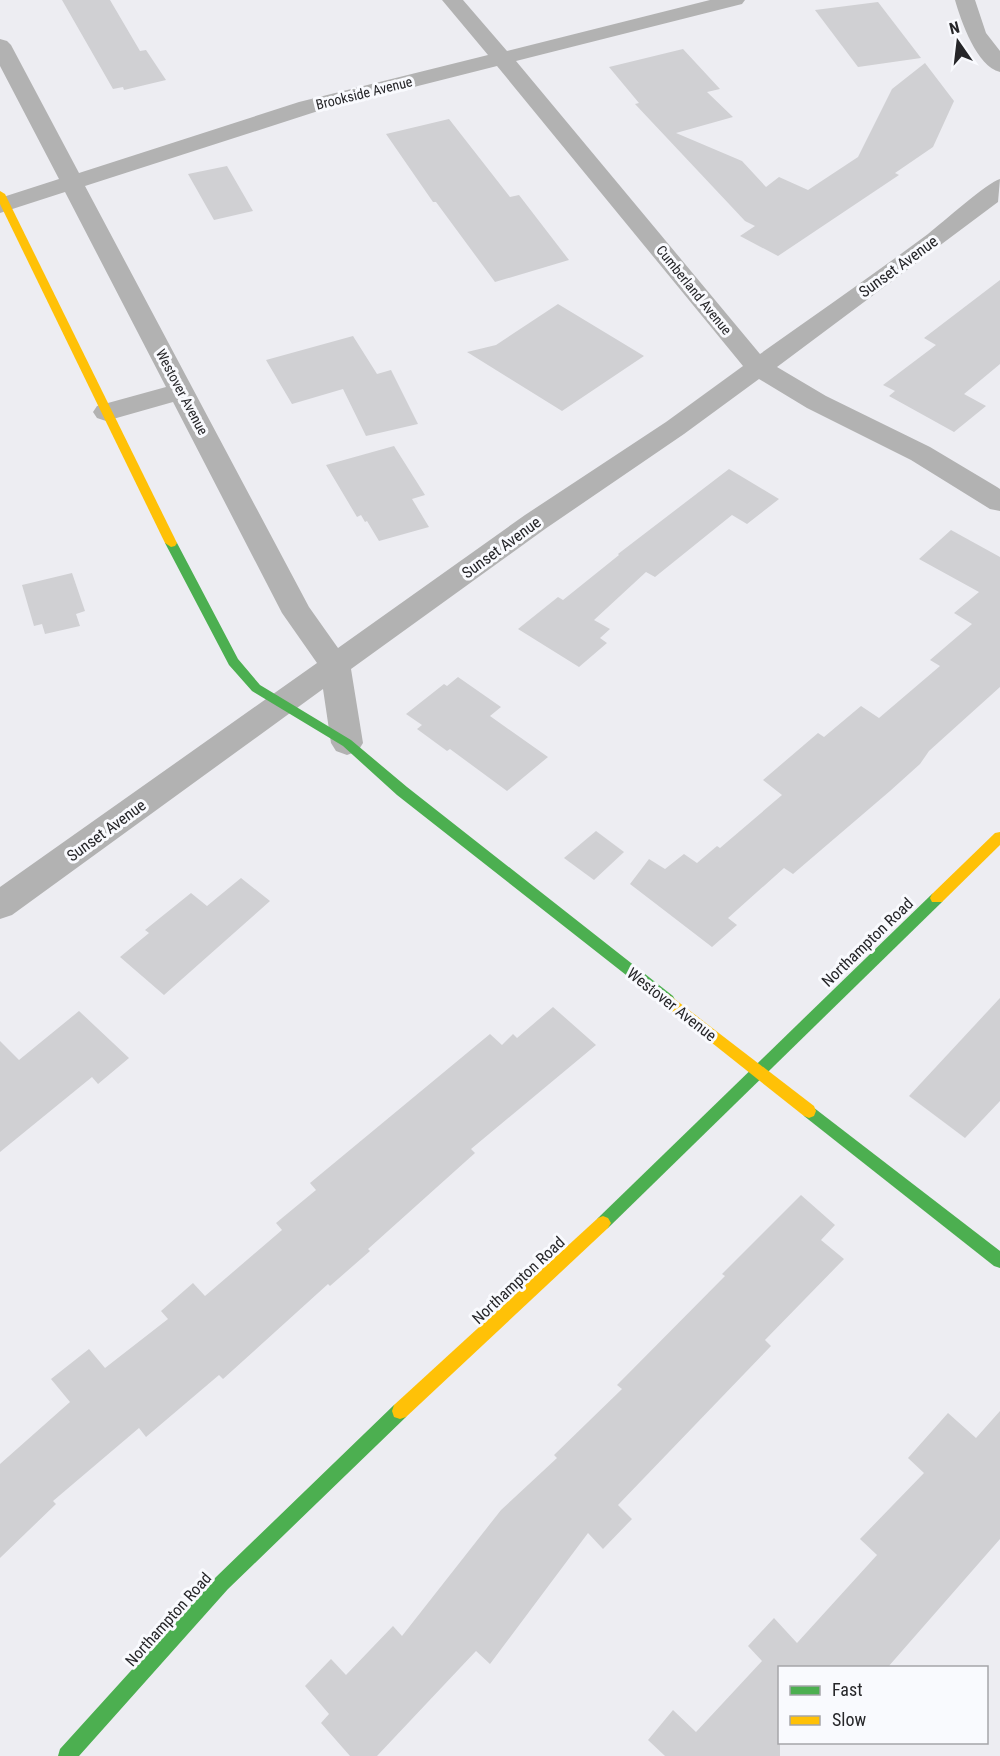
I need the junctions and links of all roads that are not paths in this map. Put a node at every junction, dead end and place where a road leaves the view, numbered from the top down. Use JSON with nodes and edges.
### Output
{"nodes":[{"id":1,"x":452,"y":0,"type":"edge"},
{"id":2,"x":735,"y":0,"type":"edge"},
{"id":3,"x":965,"y":0,"type":"edge"},
{"id":4,"x":0,"y":45,"type":"edge"},
{"id":5,"x":502,"y":59,"type":"junction"},
{"id":6,"x":1000,"y":66,"type":"edge"},
{"id":7,"x":72,"y":183,"type":"junction"},
{"id":8,"x":1000,"y":186,"type":"edge"},
{"id":9,"x":2,"y":201,"type":"edge"},
{"id":10,"x":759,"y":367,"type":"junction"},
{"id":11,"x":181,"y":391,"type":"junction"},
{"id":12,"x":106,"y":412,"type":"junction"},
{"id":13,"x":1000,"y":502,"type":"edge"},
{"id":14,"x":335,"y":666,"type":"junction"},
{"id":15,"x":281,"y":705,"type":"junction"},
{"id":16,"x":347,"y":743,"type":"junction"},
{"id":17,"x":1000,"y":837,"type":"edge"},
{"id":18,"x":0,"y":905,"type":"edge"},
{"id":19,"x":757,"y":1072,"type":"junction"},
{"id":20,"x":1000,"y":1261,"type":"edge"},
{"id":21,"x":67,"y":1756,"type":"edge"}],
"edges":[{"from":1,"to":5,"type":"street","name":"Cumberland Avenue"},
{"from":2,"to":5,"type":"street","name":"Brookside Avenue"},
{"from":3,"to":6,"type":"street"},
{"from":4,"to":7,"type":"street","name":"Westover Avenue"},
{"from":5,"to":7,"type":"street","name":"Brookside Avenue"},
{"from":5,"to":10,"type":"street","name":"Cumberland Avenue"},
{"from":7,"to":9,"type":"street","name":"Brookside Avenue"},
{"from":7,"to":11,"type":"street","name":"Westover Avenue"},
{"from":8,"to":10,"type":"street","name":"Sunset Avenue"},
{"from":9,"to":12,"type":"street","name":"Westover Avenue"},
{"from":10,"to":13,"type":"street","name":"Cumberland Avenue"},
{"from":10,"to":14,"type":"street","name":"Sunset Avenue"},
{"from":11,"to":12,"type":"street"},
{"from":11,"to":14,"type":"street","name":"Westover Avenue"},
{"from":12,"to":15,"type":"street","name":"Westover Avenue"},
{"from":14,"to":15,"type":"street","name":"Sunset Avenue"},
{"from":14,"to":16,"type":"street","name":"Westover Avenue"},
{"from":15,"to":16,"type":"street","name":"Westover Avenue"},
{"from":15,"to":18,"type":"street","name":"Sunset Avenue"},
{"from":16,"to":19,"type":"street","name":"Westover Avenue"},
{"from":17,"to":19,"type":"street","name":"Northampton Road"},
{"from":19,"to":20,"type":"street","name":"Westover Avenue"},
{"from":19,"to":21,"type":"street","name":"Northampton Road"}]}
